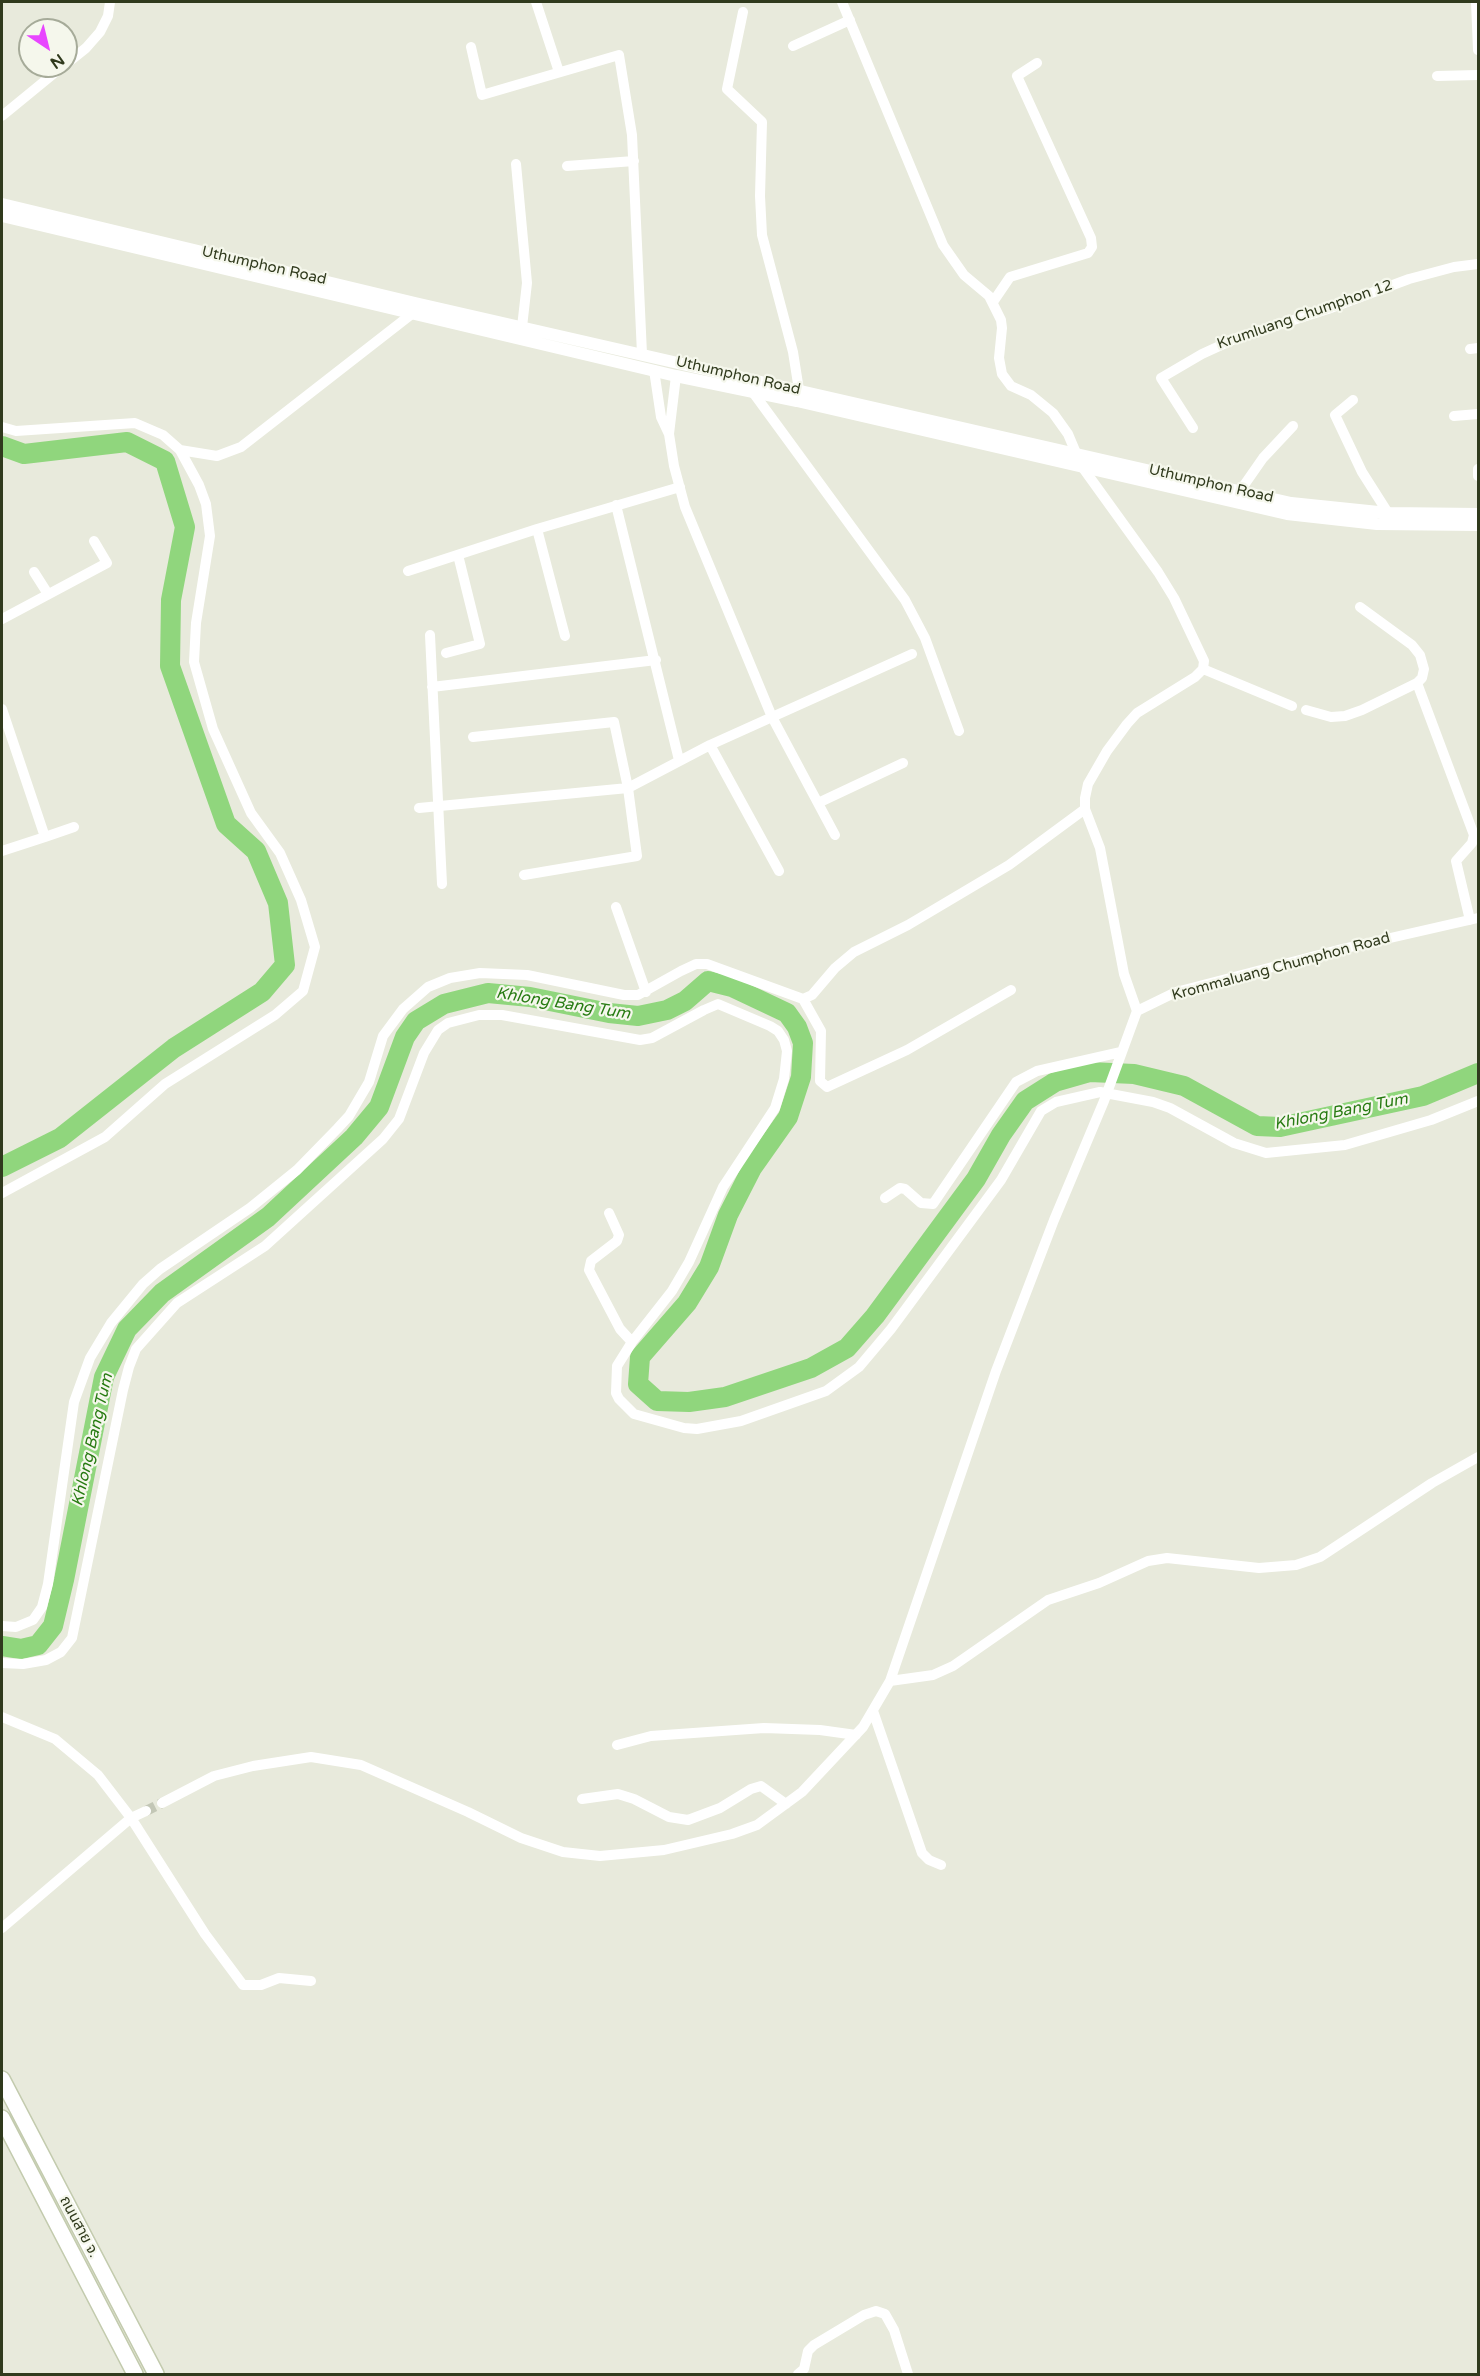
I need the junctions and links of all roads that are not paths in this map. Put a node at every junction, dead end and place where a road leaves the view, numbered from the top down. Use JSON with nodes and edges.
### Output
{"nodes":[{"id":1,"x":110,"y":2,"type":"edge"},
{"id":2,"x":536,"y":2,"type":"edge"},
{"id":3,"x":842,"y":2,"type":"edge"},
{"id":4,"x":1476,"y":2,"type":"edge"},
{"id":5,"x":743,"y":12,"type":"dead end"},
{"id":6,"x":850,"y":20,"type":"junction"},
{"id":7,"x":793,"y":46,"type":"dead end"},
{"id":8,"x":471,"y":47,"type":"dead end"},
{"id":9,"x":1479,"y":50,"type":"edge"},
{"id":10,"x":78,"y":54,"type":"edge"},
{"id":11,"x":1037,"y":63,"type":"dead end"},
{"id":12,"x":559,"y":72,"type":"junction"},
{"id":13,"x":1479,"y":75,"type":"edge"},
{"id":14,"x":1437,"y":76,"type":"dead end"},
{"id":15,"x":49,"y":78,"type":"edge"},
{"id":16,"x":2,"y":116,"type":"edge"},
{"id":17,"x":633,"y":161,"type":"junction"},
{"id":18,"x":516,"y":164,"type":"dead end"},
{"id":19,"x":567,"y":166,"type":"dead end"},
{"id":20,"x":2,"y":204,"type":"edge"},
{"id":21,"x":2,"y":216,"type":"edge"},
{"id":22,"x":1479,"y":264,"type":"edge"},
{"id":23,"x":993,"y":302,"type":"junction"},
{"id":24,"x":413,"y":313,"type":"junction"},
{"id":25,"x":522,"y":327,"type":"junction"},
{"id":26,"x":642,"y":354,"type":"junction"},
{"id":27,"x":654,"y":370,"type":"junction"},
{"id":28,"x":676,"y":376,"type":"junction"},
{"id":29,"x":799,"y":390,"type":"junction"},
{"id":30,"x":753,"y":391,"type":"junction"},
{"id":31,"x":1353,"y":400,"type":"dead end"},
{"id":32,"x":1479,"y":414,"type":"edge"},
{"id":33,"x":1454,"y":416,"type":"dead end"},
{"id":34,"x":1293,"y":426,"type":"dead end"},
{"id":35,"x":2,"y":427,"type":"edge"},
{"id":36,"x":1193,"y":428,"type":"dead end"},
{"id":37,"x":669,"y":434,"type":"junction"},
{"id":38,"x":180,"y":450,"type":"junction"},
{"id":39,"x":1076,"y":453,"type":"junction"},
{"id":40,"x":1083,"y":468,"type":"junction"},
{"id":41,"x":1479,"y":469,"type":"edge"},
{"id":42,"x":1479,"y":476,"type":"edge"},
{"id":43,"x":680,"y":487,"type":"junction"},
{"id":44,"x":1240,"y":491,"type":"junction"},
{"id":45,"x":616,"y":505,"type":"junction"},
{"id":46,"x":1388,"y":513,"type":"junction"},
{"id":47,"x":1479,"y":514,"type":"edge"},
{"id":48,"x":1479,"y":525,"type":"edge"},
{"id":49,"x":537,"y":529,"type":"junction"},
{"id":50,"x":94,"y":540,"type":"dead end"},
{"id":51,"x":458,"y":555,"type":"junction"},
{"id":52,"x":408,"y":571,"type":"dead end"},
{"id":53,"x":34,"y":572,"type":"dead end"},
{"id":54,"x":48,"y":594,"type":"junction"},
{"id":55,"x":1360,"y":607,"type":"dead end"},
{"id":56,"x":2,"y":619,"type":"edge"},
{"id":57,"x":430,"y":635,"type":"dead end"},
{"id":58,"x":565,"y":636,"type":"dead end"},
{"id":59,"x":446,"y":653,"type":"dead end"},
{"id":60,"x":912,"y":654,"type":"dead end"},
{"id":61,"x":656,"y":660,"type":"junction"},
{"id":62,"x":1203,"y":669,"type":"junction"},
{"id":63,"x":1417,"y":683,"type":"junction"},
{"id":64,"x":432,"y":687,"type":"junction"},
{"id":65,"x":1292,"y":706,"type":"dead end"},
{"id":66,"x":2,"y":709,"type":"edge"},
{"id":67,"x":1306,"y":710,"type":"dead end"},
{"id":68,"x":772,"y":717,"type":"junction"},
{"id":69,"x":959,"y":731,"type":"dead end"},
{"id":70,"x":473,"y":737,"type":"dead end"},
{"id":71,"x":710,"y":745,"type":"junction"},
{"id":72,"x":679,"y":760,"type":"junction"},
{"id":73,"x":903,"y":763,"type":"dead end"},
{"id":74,"x":628,"y":788,"type":"junction"},
{"id":75,"x":818,"y":802,"type":"junction"},
{"id":76,"x":438,"y":806,"type":"junction"},
{"id":77,"x":419,"y":808,"type":"dead end"},
{"id":78,"x":1085,"y":809,"type":"junction"},
{"id":79,"x":74,"y":827,"type":"dead end"},
{"id":80,"x":835,"y":835,"type":"dead end"},
{"id":81,"x":45,"y":837,"type":"junction"},
{"id":82,"x":2,"y":851,"type":"edge"},
{"id":83,"x":779,"y":871,"type":"dead end"},
{"id":84,"x":524,"y":875,"type":"dead end"},
{"id":85,"x":442,"y":885,"type":"dead end"},
{"id":86,"x":616,"y":908,"type":"dead end"},
{"id":87,"x":1474,"y":919,"type":"edge"},
{"id":88,"x":1011,"y":990,"type":"dead end"},
{"id":89,"x":646,"y":992,"type":"junction"},
{"id":90,"x":802,"y":999,"type":"junction"},
{"id":91,"x":1137,"y":1011,"type":"junction"},
{"id":92,"x":1120,"y":1056,"type":"junction"},
{"id":93,"x":1107,"y":1092,"type":"junction"},
{"id":94,"x":1479,"y":1101,"type":"edge"},
{"id":95,"x":2,"y":1193,"type":"edge"},
{"id":96,"x":885,"y":1198,"type":"dead end"},
{"id":97,"x":609,"y":1213,"type":"dead end"},
{"id":98,"x":632,"y":1342,"type":"junction"},
{"id":99,"x":1479,"y":1457,"type":"edge"},
{"id":100,"x":2,"y":1626,"type":"edge"},
{"id":101,"x":2,"y":1663,"type":"edge"},
{"id":102,"x":890,"y":1681,"type":"junction"},
{"id":103,"x":873,"y":1711,"type":"junction"},
{"id":104,"x":2,"y":1717,"type":"edge"},
{"id":105,"x":856,"y":1735,"type":"junction"},
{"id":106,"x":617,"y":1745,"type":"dead end"},
{"id":107,"x":582,"y":1799,"type":"dead end"},
{"id":108,"x":162,"y":1803,"type":"tunnel mouth"},
{"id":109,"x":786,"y":1804,"type":"junction"},
{"id":110,"x":146,"y":1811,"type":"tunnel mouth"},
{"id":111,"x":131,"y":1818,"type":"junction"},
{"id":112,"x":941,"y":1865,"type":"dead end"},
{"id":113,"x":2,"y":1928,"type":"edge"},
{"id":114,"x":311,"y":1981,"type":"dead end"},
{"id":115,"x":2,"y":2079,"type":"edge"},
{"id":116,"x":2,"y":2118,"type":"edge"},
{"id":117,"x":135,"y":2374,"type":"edge"},
{"id":118,"x":156,"y":2374,"type":"edge"},
{"id":119,"x":798,"y":2374,"type":"edge"},
{"id":120,"x":908,"y":2374,"type":"edge"}],
"edges":[{"from":1,"to":10,"type":"street"},
{"from":2,"to":12,"type":"street"},
{"from":3,"to":6,"type":"street"},
{"from":4,"to":9,"type":"street"},
{"from":5,"to":29,"type":"street"},
{"from":6,"to":7,"type":"street"},
{"from":6,"to":23,"type":"street"},
{"from":8,"to":12,"type":"street"},
{"from":11,"to":23,"type":"street"},
{"from":12,"to":17,"type":"street"},
{"from":13,"to":14,"type":"street"},
{"from":15,"to":16,"type":"street"},
{"from":17,"to":19,"type":"street"},
{"from":17,"to":26,"type":"street"},
{"from":18,"to":25,"type":"street"},
{"from":20,"to":25,"type":"street","name":"Uthumphon Road"},
{"from":21,"to":24,"type":"street","name":"Uthumphon Road"},
{"from":22,"to":36,"type":"street","name":"Krumluang Chumphon 12"},
{"from":23,"to":39,"type":"street"},
{"from":24,"to":27,"type":"street","name":"Uthumphon Road"},
{"from":24,"to":38,"type":"street"},
{"from":25,"to":26,"type":"street","name":"Uthumphon Road"},
{"from":26,"to":29,"type":"street","name":"Uthumphon Road"},
{"from":27,"to":28,"type":"street","name":"Uthumphon Road"},
{"from":27,"to":37,"type":"street"},
{"from":28,"to":30,"type":"street","name":"Uthumphon Road"},
{"from":28,"to":37,"type":"street"},
{"from":29,"to":39,"type":"street","name":"Uthumphon Road"},
{"from":30,"to":40,"type":"street","name":"Uthumphon Road"},
{"from":30,"to":69,"type":"street"},
{"from":31,"to":46,"type":"street"},
{"from":32,"to":33,"type":"street"},
{"from":34,"to":44,"type":"street"},
{"from":35,"to":38,"type":"street"},
{"from":37,"to":43,"type":"street"},
{"from":38,"to":95,"type":"street"},
{"from":39,"to":40,"type":"street"},
{"from":39,"to":44,"type":"street","name":"Uthumphon Road"},
{"from":40,"to":48,"type":"street","name":"Uthumphon Road"},
{"from":40,"to":62,"type":"street"},
{"from":41,"to":42,"type":"street"},
{"from":43,"to":45,"type":"street"},
{"from":43,"to":68,"type":"street"},
{"from":44,"to":46,"type":"street","name":"Uthumphon Road"},
{"from":45,"to":49,"type":"street"},
{"from":45,"to":61,"type":"street"},
{"from":46,"to":47,"type":"street","name":"Uthumphon Road"},
{"from":49,"to":51,"type":"street"},
{"from":49,"to":58,"type":"street"},
{"from":50,"to":54,"type":"street"},
{"from":51,"to":52,"type":"street"},
{"from":51,"to":59,"type":"street"},
{"from":53,"to":54,"type":"street"},
{"from":54,"to":56,"type":"street"},
{"from":55,"to":63,"type":"street"},
{"from":57,"to":64,"type":"street"},
{"from":60,"to":68,"type":"street"},
{"from":61,"to":64,"type":"street"},
{"from":61,"to":72,"type":"street"},
{"from":62,"to":65,"type":"street"},
{"from":62,"to":78,"type":"street"},
{"from":63,"to":67,"type":"street"},
{"from":63,"to":87,"type":"street"},
{"from":64,"to":76,"type":"street"},
{"from":66,"to":81,"type":"street"},
{"from":68,"to":71,"type":"street"},
{"from":68,"to":75,"type":"street"},
{"from":70,"to":74,"type":"street"},
{"from":71,"to":72,"type":"street"},
{"from":71,"to":83,"type":"street"},
{"from":72,"to":74,"type":"street"},
{"from":73,"to":75,"type":"street"},
{"from":74,"to":76,"type":"street"},
{"from":74,"to":84,"type":"street"},
{"from":75,"to":80,"type":"street"},
{"from":76,"to":77,"type":"street"},
{"from":76,"to":85,"type":"street"},
{"from":78,"to":90,"type":"street"},
{"from":78,"to":91,"type":"street"},
{"from":79,"to":81,"type":"street"},
{"from":81,"to":82,"type":"street"},
{"from":86,"to":89,"type":"street"},
{"from":87,"to":91,"type":"street","name":"Krommaluang Chumphon Road"},
{"from":88,"to":90,"type":"street"},
{"from":89,"to":90,"type":"street"},
{"from":89,"to":100,"type":"street"},
{"from":91,"to":92,"type":"street"},
{"from":92,"to":93,"type":"street"},
{"from":92,"to":96,"type":"street"},
{"from":93,"to":94,"type":"street"},
{"from":93,"to":98,"type":"street"},
{"from":93,"to":102,"type":"street"},
{"from":97,"to":98,"type":"street"},
{"from":98,"to":101,"type":"street"},
{"from":99,"to":102,"type":"street"},
{"from":102,"to":103,"type":"street"},
{"from":103,"to":105,"type":"street"},
{"from":103,"to":112,"type":"street"},
{"from":104,"to":111,"type":"street"},
{"from":105,"to":106,"type":"street"},
{"from":105,"to":109,"type":"street"},
{"from":107,"to":109,"type":"street"},
{"from":108,"to":109,"type":"street"},
{"from":110,"to":111,"type":"street"},
{"from":111,"to":113,"type":"street"},
{"from":111,"to":114,"type":"street"},
{"from":115,"to":118,"type":"main road","name":"ถนนสาย จ."},
{"from":116,"to":117,"type":"main road","name":"ถนนสาย จ."},
{"from":119,"to":120,"type":"street"}]}
